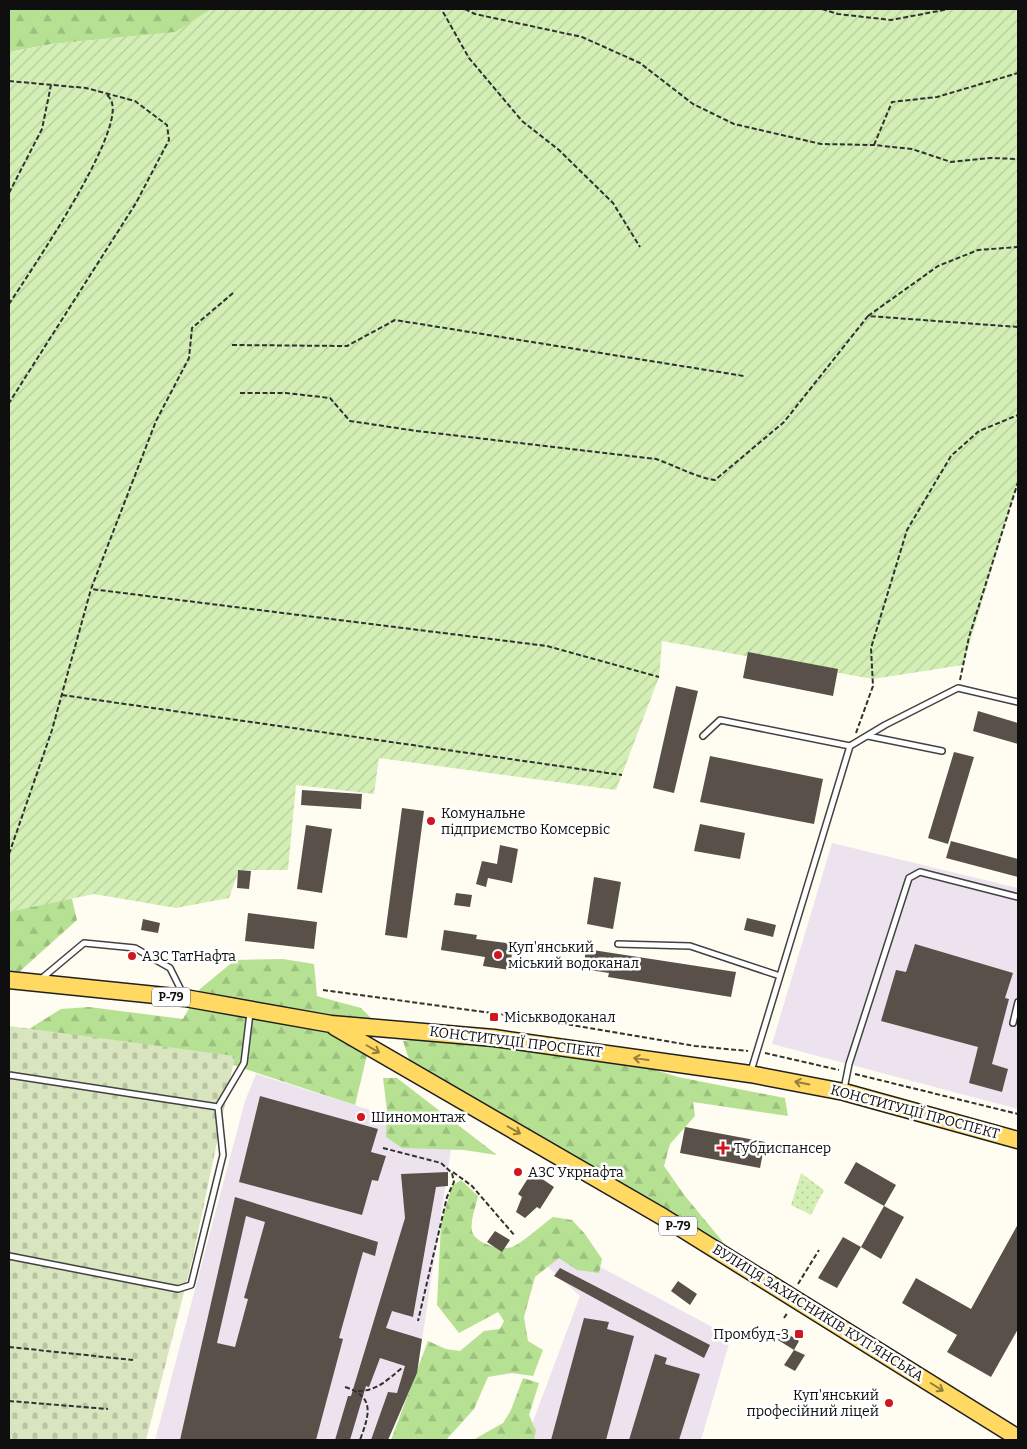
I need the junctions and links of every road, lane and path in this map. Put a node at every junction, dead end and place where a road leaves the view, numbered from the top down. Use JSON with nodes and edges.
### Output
{"nodes":[{"id":1,"x":465,"y":9,"type":"edge"},
{"id":2,"x":822,"y":9,"type":"edge"},
{"id":3,"x":949,"y":9,"type":"edge"},
{"id":4,"x":443,"y":12,"type":"dead end"},
{"id":5,"x":1018,"y":73,"type":"edge"},
{"id":6,"x":9,"y":81,"type":"edge"},
{"id":7,"x":50,"y":85,"type":"junction"},
{"id":8,"x":105,"y":93,"type":"junction"},
{"id":9,"x":874,"y":145,"type":"junction"},
{"id":10,"x":1018,"y":159,"type":"edge"},
{"id":11,"x":9,"y":193,"type":"edge"},
{"id":12,"x":1018,"y":247,"type":"edge"},
{"id":13,"x":640,"y":248,"type":"dead end"},
{"id":14,"x":233,"y":292,"type":"dead end"},
{"id":15,"x":9,"y":304,"type":"edge"},
{"id":16,"x":868,"y":316,"type":"junction"},
{"id":17,"x":1018,"y":327,"type":"edge"},
{"id":18,"x":232,"y":345,"type":"dead end"},
{"id":19,"x":744,"y":376,"type":"dead end"},
{"id":20,"x":240,"y":393,"type":"dead end"},
{"id":21,"x":9,"y":403,"type":"edge"},
{"id":22,"x":1018,"y":415,"type":"edge"},
{"id":23,"x":1018,"y":482,"type":"edge"},
{"id":24,"x":91,"y":589,"type":"junction"},
{"id":25,"x":659,"y":678,"type":"dead end"},
{"id":26,"x":958,"y":688,"type":"junction"},
{"id":27,"x":62,"y":695,"type":"junction"},
{"id":28,"x":1018,"y":702,"type":"edge"},
{"id":29,"x":703,"y":736,"type":"dead end"},
{"id":30,"x":867,"y":736,"type":"junction"},
{"id":31,"x":850,"y":746,"type":"junction"},
{"id":32,"x":942,"y":751,"type":"dead end"},
{"id":33,"x":622,"y":775,"type":"dead end"},
{"id":34,"x":9,"y":854,"type":"edge"},
{"id":35,"x":1018,"y":896,"type":"edge"},
{"id":36,"x":618,"y":944,"type":"dead end"},
{"id":37,"x":780,"y":976,"type":"junction"},
{"id":38,"x":9,"y":980,"type":"edge"},
{"id":39,"x":37,"y":982,"type":"junction"},
{"id":40,"x":322,"y":990,"type":"dead end"},
{"id":41,"x":185,"y":998,"type":"junction"},
{"id":42,"x":1018,"y":1002,"type":"edge"},
{"id":43,"x":250,"y":1010,"type":"junction"},
{"id":44,"x":1013,"y":1023,"type":"dead end"},
{"id":45,"x":331,"y":1024,"type":"junction"},
{"id":46,"x":757,"y":1052,"type":"junction"},
{"id":47,"x":847,"y":1072,"type":"junction"},
{"id":48,"x":750,"y":1074,"type":"junction"},
{"id":49,"x":9,"y":1075,"type":"edge"},
{"id":50,"x":844,"y":1092,"type":"junction"},
{"id":51,"x":218,"y":1107,"type":"junction"},
{"id":52,"x":1018,"y":1114,"type":"edge"},
{"id":53,"x":1018,"y":1140,"type":"edge"},
{"id":54,"x":383,"y":1148,"type":"dead end"},
{"id":55,"x":444,"y":1166,"type":"junction"},
{"id":56,"x":515,"y":1236,"type":"dead end"},
{"id":57,"x":819,"y":1250,"type":"dead end"},
{"id":58,"x":9,"y":1256,"type":"edge"},
{"id":59,"x":795,"y":1299,"type":"junction"},
{"id":60,"x":784,"y":1318,"type":"dead end"},
{"id":61,"x":418,"y":1321,"type":"dead end"},
{"id":62,"x":9,"y":1347,"type":"edge"},
{"id":63,"x":134,"y":1360,"type":"dead end"},
{"id":64,"x":402,"y":1368,"type":"dead end"},
{"id":65,"x":344,"y":1387,"type":"dead end"},
{"id":66,"x":358,"y":1391,"type":"junction"},
{"id":67,"x":9,"y":1401,"type":"edge"},
{"id":68,"x":108,"y":1409,"type":"dead end"},
{"id":69,"x":1018,"y":1438,"type":"edge"},
{"id":70,"x":360,"y":1440,"type":"edge"}],
"edges":[{"from":1,"to":9,"type":"path"},
{"from":2,"to":3,"type":"path"},
{"from":4,"to":13,"type":"path"},
{"from":5,"to":9,"type":"path"},
{"from":6,"to":7,"type":"path"},
{"from":7,"to":8,"type":"path"},
{"from":7,"to":11,"type":"path"},
{"from":8,"to":15,"type":"path"},
{"from":8,"to":21,"type":"path"},
{"from":9,"to":10,"type":"path"},
{"from":12,"to":16,"type":"path"},
{"from":14,"to":24,"type":"path"},
{"from":16,"to":17,"type":"path"},
{"from":16,"to":20,"type":"path"},
{"from":18,"to":19,"type":"path"},
{"from":22,"to":31,"type":"path"},
{"from":23,"to":26,"type":"path"},
{"from":24,"to":25,"type":"path"},
{"from":24,"to":27,"type":"path"},
{"from":26,"to":28,"type":"lane"},
{"from":26,"to":30,"type":"lane"},
{"from":27,"to":33,"type":"path"},
{"from":27,"to":34,"type":"path"},
{"from":29,"to":31,"type":"lane"},
{"from":30,"to":31,"type":"lane"},
{"from":30,"to":32,"type":"lane"},
{"from":31,"to":37,"type":"lane"},
{"from":35,"to":47,"type":"lane"},
{"from":36,"to":37,"type":"lane"},
{"from":37,"to":46,"type":"lane"},
{"from":38,"to":39,"type":"main road","name":"КОНСТИТУЦІЇ ПРОСПЕКТ","number":"Р-79"},
{"from":39,"to":41,"type":"main road","name":"КОНСТИТУЦІЇ ПРОСПЕКТ","number":"Р-79"},
{"from":39,"to":41,"type":"lane"},
{"from":40,"to":46,"type":"path"},
{"from":41,"to":43,"type":"main road","name":"КОНСТИТУЦІЇ ПРОСПЕКТ","number":"Р-79"},
{"from":42,"to":44,"type":"lane"},
{"from":43,"to":45,"type":"main road","name":"КОНСТИТУЦІЇ ПРОСПЕКТ","number":"Р-79"},
{"from":43,"to":51,"type":"lane"},
{"from":48,"to":45,"type":"main road","name":"КОНСТИТУЦІЇ ПРОСПЕКТ","number":"Р-79","one_way":true},
{"from":45,"to":59,"type":"main road","name":"ВУЛИЦЯ ЗАХИСНИКІВ КУП'ЯНСЬКА","number":"Р-79","one_way":true},
{"from":46,"to":47,"type":"path"},
{"from":46,"to":48,"type":"lane"},
{"from":47,"to":50,"type":"lane"},
{"from":47,"to":52,"type":"path"},
{"from":50,"to":48,"type":"main road","name":"КОНСТИТУЦІЇ ПРОСПЕКТ","number":"Р-79","one_way":true},
{"from":49,"to":51,"type":"lane"},
{"from":50,"to":53,"type":"main road","name":"КОНСТИТУЦІЇ ПРОСПЕКТ","number":"Р-79"},
{"from":51,"to":58,"type":"lane"},
{"from":54,"to":55,"type":"path"},
{"from":55,"to":56,"type":"path"},
{"from":55,"to":61,"type":"path"},
{"from":57,"to":59,"type":"path"},
{"from":59,"to":60,"type":"path"},
{"from":59,"to":69,"type":"main road","name":"ВУЛИЦЯ ЗАХИСНИКІВ КУП'ЯНСЬКА","number":"Р-79","one_way":true},
{"from":62,"to":63,"type":"path"},
{"from":64,"to":66,"type":"path"},
{"from":65,"to":66,"type":"path"},
{"from":66,"to":70,"type":"path"},
{"from":67,"to":68,"type":"path"}]}
